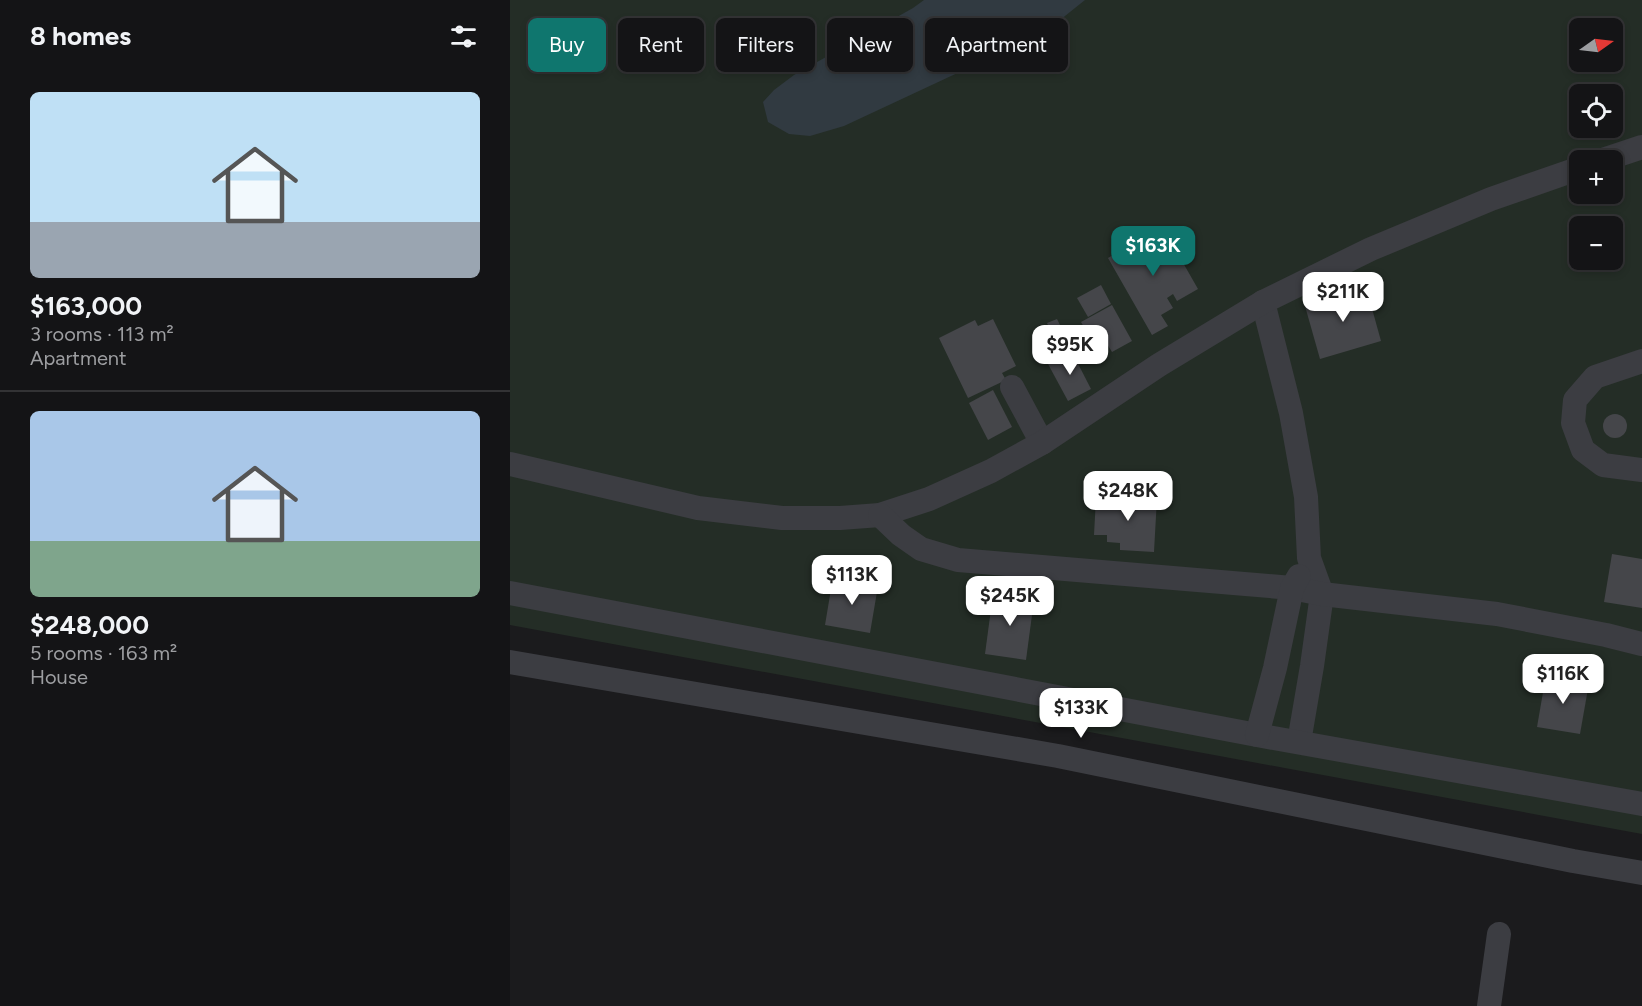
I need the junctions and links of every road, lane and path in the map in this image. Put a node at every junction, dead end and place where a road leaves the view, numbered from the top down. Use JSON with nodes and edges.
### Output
{"nodes":[{"id":1,"x":1642,"y":147,"type":"edge"},
{"id":2,"x":1623,"y":153,"type":"edge"},
{"id":3,"x":1569,"y":172,"type":"edge"},
{"id":4,"x":1263,"y":302,"type":"junction"},
{"id":5,"x":1642,"y":361,"type":"edge"},
{"id":6,"x":1012,"y":387,"type":"dead end"},
{"id":7,"x":1042,"y":443,"type":"junction"},
{"id":8,"x":510,"y":465,"type":"edge"},
{"id":9,"x":1642,"y":470,"type":"edge"},
{"id":10,"x":880,"y":515,"type":"junction"},
{"id":11,"x":1309,"y":558,"type":"junction"},
{"id":12,"x":1292,"y":588,"type":"junction"},
{"id":13,"x":510,"y":593,"type":"edge"},
{"id":14,"x":1322,"y":594,"type":"junction"},
{"id":15,"x":1642,"y":644,"type":"edge"},
{"id":16,"x":510,"y":662,"type":"edge"},
{"id":17,"x":1257,"y":735,"type":"junction"},
{"id":18,"x":1299,"y":742,"type":"junction"},
{"id":19,"x":1642,"y":804,"type":"edge"},
{"id":20,"x":1642,"y":873,"type":"edge"},
{"id":21,"x":1499,"y":934,"type":"dead end"},
{"id":22,"x":1489,"y":1006,"type":"edge"}],
"edges":[{"from":1,"to":2,"type":"street"},
{"from":3,"to":4,"type":"street"},
{"from":4,"to":7,"type":"street"},
{"from":4,"to":11,"type":"street"},
{"from":5,"to":9,"type":"street"},
{"from":6,"to":7,"type":"street"},
{"from":7,"to":10,"type":"street"},
{"from":8,"to":10,"type":"street"},
{"from":10,"to":12,"type":"street"},
{"from":11,"to":12,"type":"street"},
{"from":11,"to":14,"type":"street"},
{"from":12,"to":14,"type":"street"},
{"from":12,"to":17,"type":"street"},
{"from":13,"to":17,"type":"street"},
{"from":14,"to":15,"type":"street"},
{"from":14,"to":18,"type":"street"},
{"from":16,"to":20,"type":"street"},
{"from":17,"to":18,"type":"street"},
{"from":18,"to":19,"type":"street"},
{"from":21,"to":22,"type":"street"}]}
